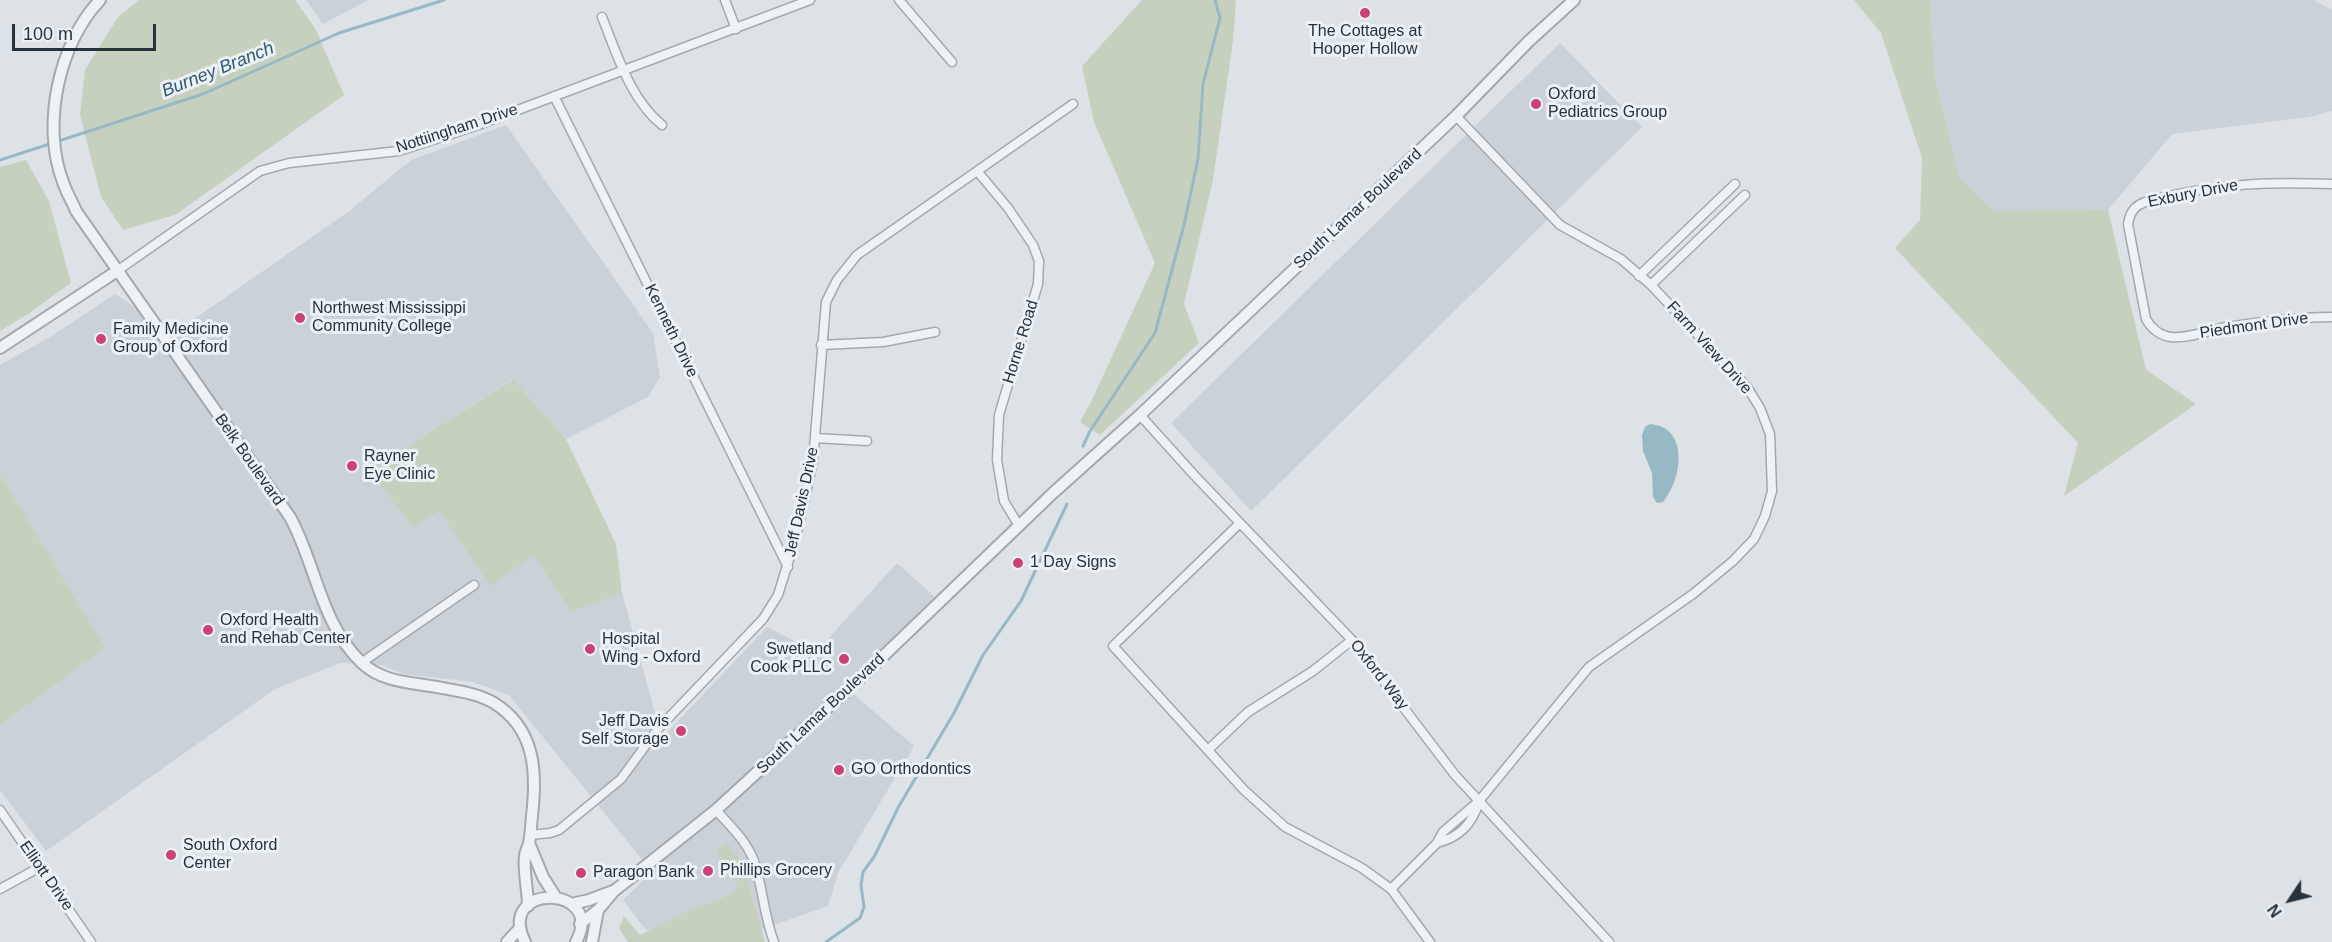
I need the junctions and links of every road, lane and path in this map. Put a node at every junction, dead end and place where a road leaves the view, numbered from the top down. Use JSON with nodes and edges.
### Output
{"nodes":[{"id":1,"x":100,"y":0,"type":"edge"},
{"id":2,"x":725,"y":0,"type":"edge"},
{"id":3,"x":810,"y":0,"type":"edge"},
{"id":4,"x":899,"y":0,"type":"edge"},
{"id":5,"x":1574,"y":0,"type":"edge"},
{"id":6,"x":602,"y":17,"type":"dead end"},
{"id":7,"x":736,"y":29,"type":"junction"},
{"id":8,"x":952,"y":62,"type":"dead end"},
{"id":9,"x":624,"y":70,"type":"junction"},
{"id":10,"x":554,"y":96,"type":"junction"},
{"id":11,"x":1072,"y":104,"type":"dead end"},
{"id":12,"x":1456,"y":116,"type":"junction"},
{"id":13,"x":662,"y":125,"type":"dead end"},
{"id":14,"x":978,"y":172,"type":"junction"},
{"id":15,"x":1735,"y":184,"type":"dead end"},
{"id":16,"x":2332,"y":184,"type":"edge"},
{"id":17,"x":1744,"y":195,"type":"dead end"},
{"id":18,"x":117,"y":271,"type":"junction"},
{"id":19,"x":1639,"y":276,"type":"junction"},
{"id":20,"x":1651,"y":285,"type":"junction"},
{"id":21,"x":2332,"y":317,"type":"edge"},
{"id":22,"x":935,"y":332,"type":"dead end"},
{"id":23,"x":2176,"y":338,"type":"joint"},
{"id":24,"x":822,"y":345,"type":"junction"},
{"id":25,"x":0,"y":348,"type":"edge"},
{"id":26,"x":1140,"y":415,"type":"junction"},
{"id":27,"x":815,"y":438,"type":"junction"},
{"id":28,"x":867,"y":441,"type":"dead end"},
{"id":29,"x":1240,"y":523,"type":"junction"},
{"id":30,"x":1019,"y":526,"type":"junction"},
{"id":31,"x":788,"y":567,"type":"junction"},
{"id":32,"x":474,"y":585,"type":"dead end"},
{"id":33,"x":1352,"y":639,"type":"junction"},
{"id":34,"x":361,"y":663,"type":"junction"},
{"id":35,"x":1208,"y":750,"type":"junction"},
{"id":36,"x":1479,"y":801,"type":"junction"},
{"id":37,"x":0,"y":810,"type":"edge"},
{"id":38,"x":717,"y":810,"type":"junction"},
{"id":39,"x":529,"y":839,"type":"junction"},
{"id":40,"x":40,"y":867,"type":"junction"},
{"id":41,"x":0,"y":889,"type":"edge"},
{"id":42,"x":1391,"y":889,"type":"junction"},
{"id":43,"x":614,"y":891,"type":"junction"},
{"id":44,"x":555,"y":896,"type":"junction"},
{"id":45,"x":571,"y":904,"type":"junction"},
{"id":46,"x":528,"y":906,"type":"junction"},
{"id":47,"x":598,"y":910,"type":"junction"},
{"id":48,"x":580,"y":924,"type":"junction"},
{"id":49,"x":520,"y":928,"type":"junction"},
{"id":50,"x":91,"y":942,"type":"edge"},
{"id":51,"x":507,"y":942,"type":"edge"},
{"id":52,"x":525,"y":942,"type":"edge"},
{"id":53,"x":576,"y":942,"type":"edge"},
{"id":54,"x":592,"y":942,"type":"edge"},
{"id":55,"x":774,"y":942,"type":"edge"},
{"id":56,"x":1430,"y":942,"type":"edge"},
{"id":57,"x":1609,"y":942,"type":"edge"}],
"edges":[{"from":1,"to":18,"type":"street","name":"Belk Boulevard"},
{"from":2,"to":7,"type":"street"},
{"from":3,"to":7,"type":"street","name":"Nottiingham Drive"},
{"from":4,"to":8,"type":"street"},
{"from":5,"to":12,"type":"street","name":"South Lamar Boulevard"},
{"from":6,"to":9,"type":"street"},
{"from":7,"to":9,"type":"street","name":"Nottiingham Drive"},
{"from":9,"to":10,"type":"street","name":"Nottiingham Drive"},
{"from":9,"to":13,"type":"street"},
{"from":10,"to":18,"type":"street","name":"Nottiingham Drive"},
{"from":10,"to":31,"type":"street","name":"Kenneth Drive"},
{"from":11,"to":14,"type":"street","name":"Jeff Davis Drive"},
{"from":12,"to":19,"type":"street","name":"Farm View Drive"},
{"from":12,"to":26,"type":"street","name":"South Lamar Boulevard"},
{"from":14,"to":24,"type":"street","name":"Jeff Davis Drive"},
{"from":14,"to":30,"type":"street","name":"Horne Road"},
{"from":15,"to":19,"type":"street"},
{"from":16,"to":23,"type":"street","name":"Exbury Drive"},
{"from":17,"to":20,"type":"street"},
{"from":18,"to":25,"type":"street"},
{"from":18,"to":34,"type":"street","name":"Belk Boulevard"},
{"from":19,"to":20,"type":"street","name":"Farm View Drive"},
{"from":20,"to":36,"type":"street","name":"Farm View Drive"},
{"from":21,"to":23,"type":"street","name":"Piedmont Drive"},
{"from":22,"to":24,"type":"street"},
{"from":24,"to":27,"type":"street","name":"Jeff Davis Drive"},
{"from":26,"to":29,"type":"street","name":"Oxford Way"},
{"from":26,"to":30,"type":"street","name":"South Lamar Boulevard"},
{"from":27,"to":28,"type":"street"},
{"from":27,"to":31,"type":"street","name":"Jeff Davis Drive"},
{"from":29,"to":33,"type":"street","name":"Oxford Way"},
{"from":29,"to":35,"type":"street"},
{"from":30,"to":38,"type":"street","name":"South Lamar Boulevard"},
{"from":31,"to":39,"type":"street","name":"Jeff Davis Drive"},
{"from":32,"to":34,"type":"street"},
{"from":33,"to":35,"type":"street"},
{"from":33,"to":36,"type":"street","name":"Oxford Way"},
{"from":34,"to":39,"type":"street","name":"Belk Boulevard"},
{"from":35,"to":42,"type":"street"},
{"from":36,"to":42,"type":"street","name":"Farm View Drive"},
{"from":36,"to":57,"type":"street","name":"Oxford Way"},
{"from":37,"to":40,"type":"street","name":"Elliott Drive"},
{"from":38,"to":43,"type":"street","name":"South Lamar Boulevard"},
{"from":38,"to":55,"type":"street"},
{"from":39,"to":44,"type":"street","name":"Belk Boulevard"},
{"from":39,"to":46,"type":"street","name":"Belk Boulevard"},
{"from":40,"to":41,"type":"street"},
{"from":40,"to":50,"type":"street","name":"Elliott Drive"},
{"from":42,"to":56,"type":"street"},
{"from":43,"to":45,"type":"street","name":"South Lamar Boulevard"},
{"from":43,"to":47,"type":"street","name":"South Lamar Boulevard"},
{"from":44,"to":45,"type":"street"},
{"from":44,"to":46,"type":"street"},
{"from":45,"to":48,"type":"street"},
{"from":46,"to":49,"type":"street"},
{"from":47,"to":48,"type":"street","name":"South Lamar Boulevard"},
{"from":47,"to":54,"type":"street"},
{"from":48,"to":53,"type":"street"},
{"from":49,"to":51,"type":"street"},
{"from":49,"to":52,"type":"street"}]}
